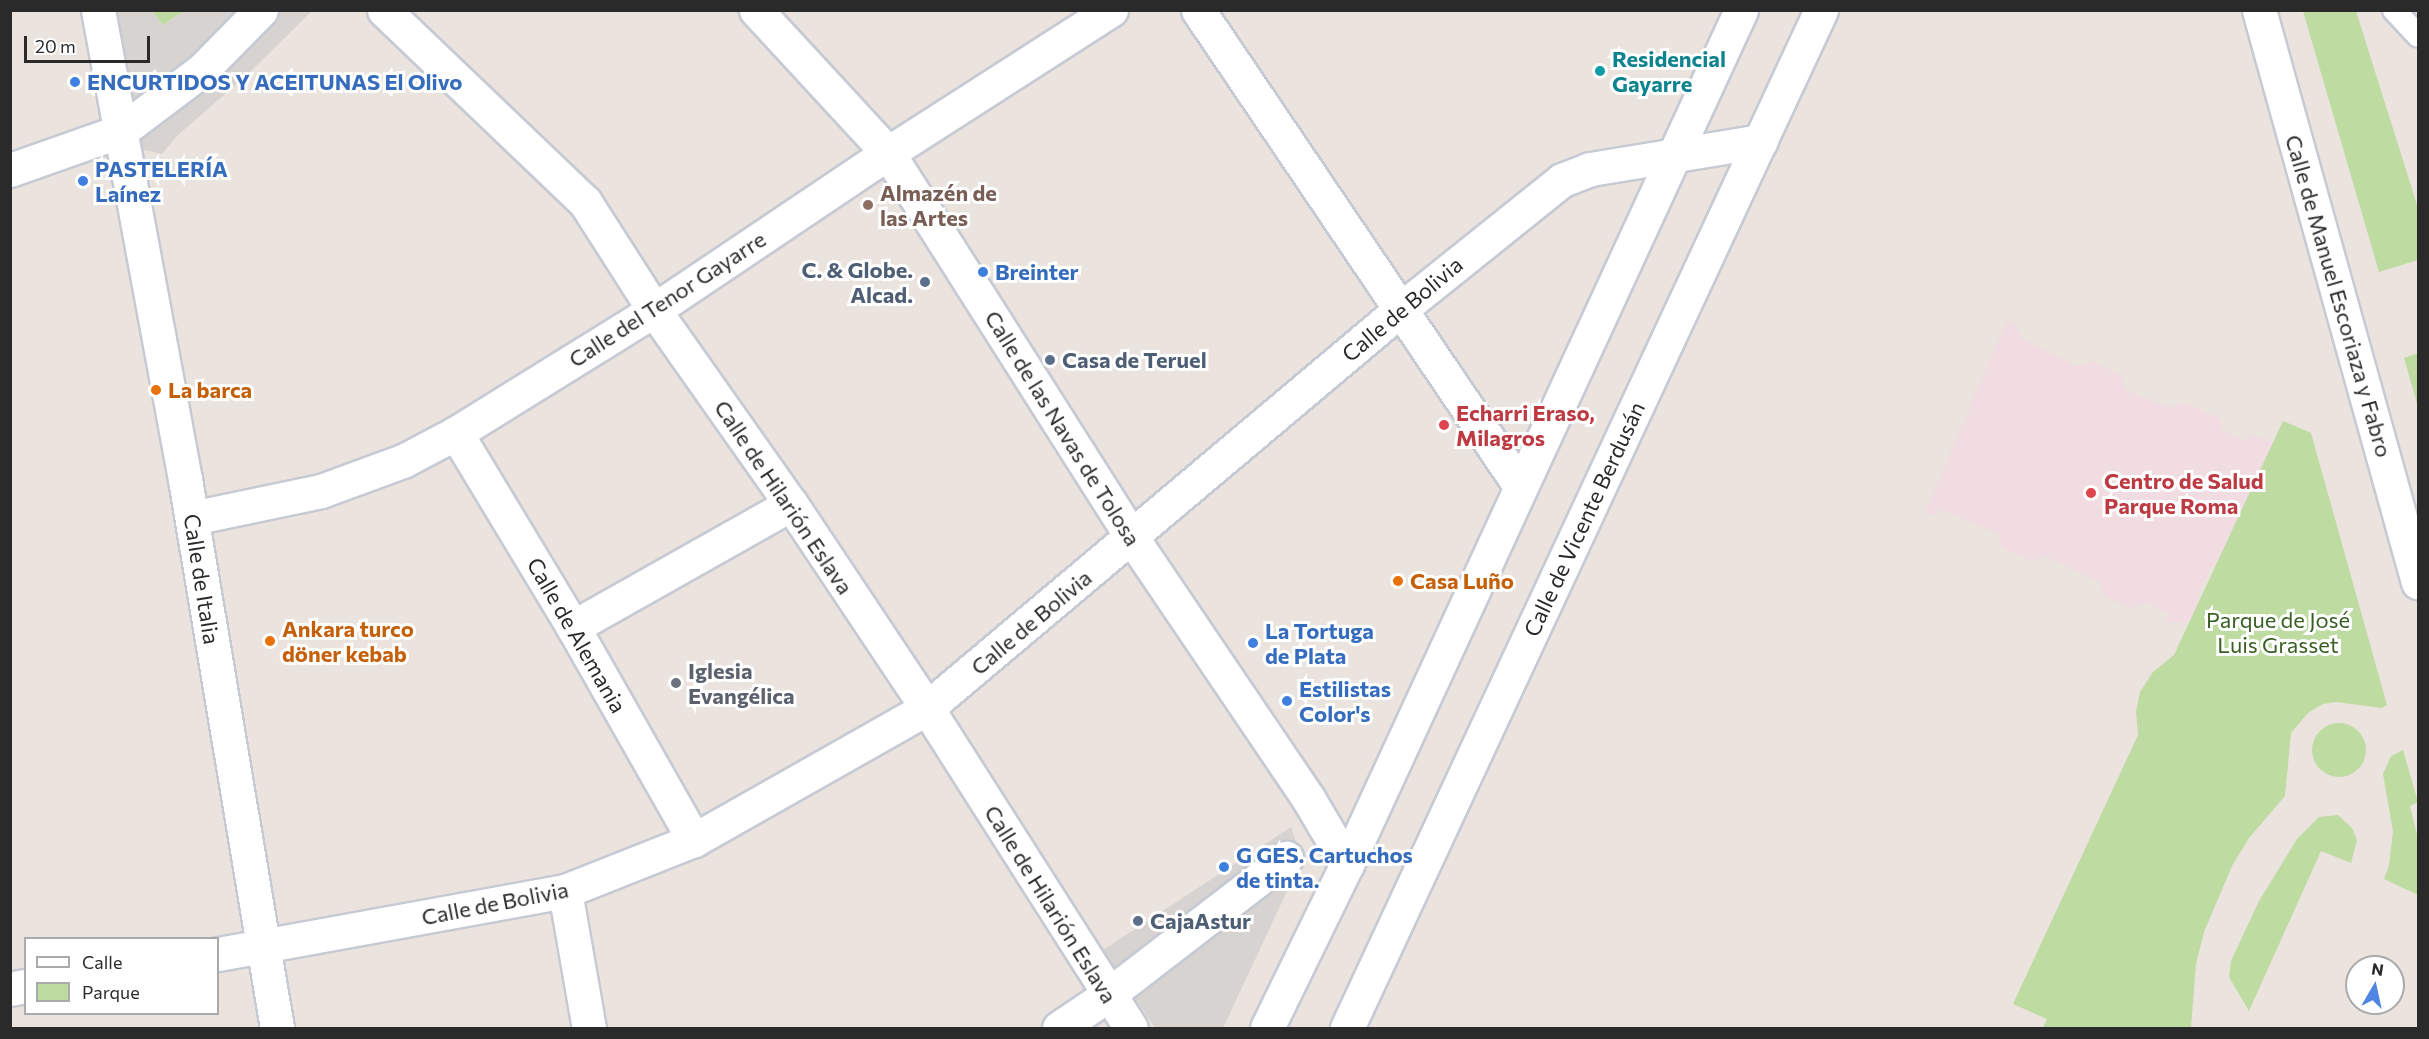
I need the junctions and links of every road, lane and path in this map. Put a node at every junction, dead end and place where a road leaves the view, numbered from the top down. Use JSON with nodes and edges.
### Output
{"nodes":[{"id":1,"x":98,"y":10,"type":"edge"},
{"id":2,"x":261,"y":10,"type":"edge"},
{"id":3,"x":384,"y":10,"type":"edge"},
{"id":4,"x":756,"y":10,"type":"edge"},
{"id":5,"x":1112,"y":10,"type":"edge"},
{"id":6,"x":1198,"y":10,"type":"edge"},
{"id":7,"x":1741,"y":10,"type":"edge"},
{"id":8,"x":1821,"y":10,"type":"edge"},
{"id":9,"x":2259,"y":10,"type":"edge"},
{"id":10,"x":2394,"y":10,"type":"edge"},
{"id":11,"x":2418,"y":36,"type":"edge"},
{"id":12,"x":121,"y":131,"type":"junction"},
{"id":13,"x":1761,"y":141,"type":"junction"},
{"id":14,"x":888,"y":153,"type":"junction"},
{"id":15,"x":1673,"y":155,"type":"junction"},
{"id":16,"x":10,"y":170,"type":"edge"},
{"id":17,"x":1401,"y":309,"type":"junction"},
{"id":18,"x":654,"y":310,"type":"junction"},
{"id":19,"x":456,"y":433,"type":"junction"},
{"id":20,"x":1520,"y":486,"type":"junction"},
{"id":21,"x":791,"y":504,"type":"junction"},
{"id":22,"x":192,"y":518,"type":"junction"},
{"id":23,"x":1132,"y":538,"type":"junction"},
{"id":24,"x":2418,"y":582,"type":"edge"},
{"id":25,"x":573,"y":627,"type":"junction"},
{"id":26,"x":927,"y":708,"type":"junction"},
{"id":27,"x":694,"y":840,"type":"junction"},
{"id":28,"x":1286,"y":858,"type":"dead end"},
{"id":29,"x":1347,"y":864,"type":"junction"},
{"id":30,"x":566,"y":891,"type":"junction"},
{"id":31,"x":263,"y":946,"type":"junction"},
{"id":32,"x":219,"y":954,"type":"edge"},
{"id":33,"x":1108,"y":995,"type":"junction"},
{"id":34,"x":277,"y":1029,"type":"edge"},
{"id":35,"x":589,"y":1029,"type":"edge"},
{"id":36,"x":1059,"y":1029,"type":"edge"},
{"id":37,"x":1131,"y":1029,"type":"edge"},
{"id":38,"x":1267,"y":1029,"type":"edge"},
{"id":39,"x":1347,"y":1029,"type":"edge"}],
"edges":[{"from":1,"to":12,"type":"street","name":"Calle de Italia"},
{"from":2,"to":12,"type":"street"},
{"from":3,"to":18,"type":"street","name":"Calle de Hilarión Eslava"},
{"from":4,"to":14,"type":"street","name":"Calle de las Navas de Tolosa"},
{"from":5,"to":14,"type":"street","name":"Calle del Tenor Gayarre"},
{"from":6,"to":17,"type":"street"},
{"from":7,"to":15,"type":"street"},
{"from":8,"to":13,"type":"street","name":"Calle de Vicente Berdusán"},
{"from":9,"to":24,"type":"street","name":"Calle de Manuel Escoriaza y Fabro"},
{"from":10,"to":11,"type":"lane"},
{"from":12,"to":16,"type":"street"},
{"from":12,"to":22,"type":"street","name":"Calle de Italia"},
{"from":13,"to":15,"type":"street","name":"Calle de Bolivia"},
{"from":13,"to":39,"type":"street","name":"Calle de Vicente Berdusán"},
{"from":14,"to":18,"type":"street","name":"Calle del Tenor Gayarre"},
{"from":14,"to":23,"type":"street","name":"Calle de las Navas de Tolosa"},
{"from":15,"to":17,"type":"street","name":"Calle de Bolivia"},
{"from":15,"to":20,"type":"street"},
{"from":17,"to":20,"type":"street"},
{"from":17,"to":23,"type":"street","name":"Calle de Bolivia"},
{"from":18,"to":19,"type":"street","name":"Calle del Tenor Gayarre"},
{"from":18,"to":21,"type":"street","name":"Calle de Hilarión Eslava"},
{"from":19,"to":22,"type":"street","name":"Calle del Tenor Gayarre"},
{"from":19,"to":25,"type":"street","name":"Calle de Alemania"},
{"from":20,"to":29,"type":"street"},
{"from":21,"to":25,"type":"street"},
{"from":21,"to":26,"type":"street","name":"Calle de Hilarión Eslava"},
{"from":22,"to":31,"type":"street","name":"Calle de Italia"},
{"from":23,"to":26,"type":"street","name":"Calle de Bolivia"},
{"from":23,"to":29,"type":"street","name":"Calle de las Navas de Tolosa"},
{"from":25,"to":27,"type":"street","name":"Calle de Alemania"},
{"from":26,"to":27,"type":"street","name":"Calle de Bolivia"},
{"from":26,"to":33,"type":"street","name":"Calle de Hilarión Eslava"},
{"from":27,"to":30,"type":"street","name":"Calle de Bolivia"},
{"from":28,"to":33,"type":"street"},
{"from":29,"to":38,"type":"street"},
{"from":30,"to":31,"type":"street","name":"Calle de Bolivia"},
{"from":30,"to":35,"type":"street"},
{"from":31,"to":32,"type":"street","name":"Calle de Bolivia"},
{"from":31,"to":34,"type":"street","name":"Calle de Italia"},
{"from":33,"to":36,"type":"street"},
{"from":33,"to":37,"type":"street","name":"Calle de Hilarión Eslava"}]}
